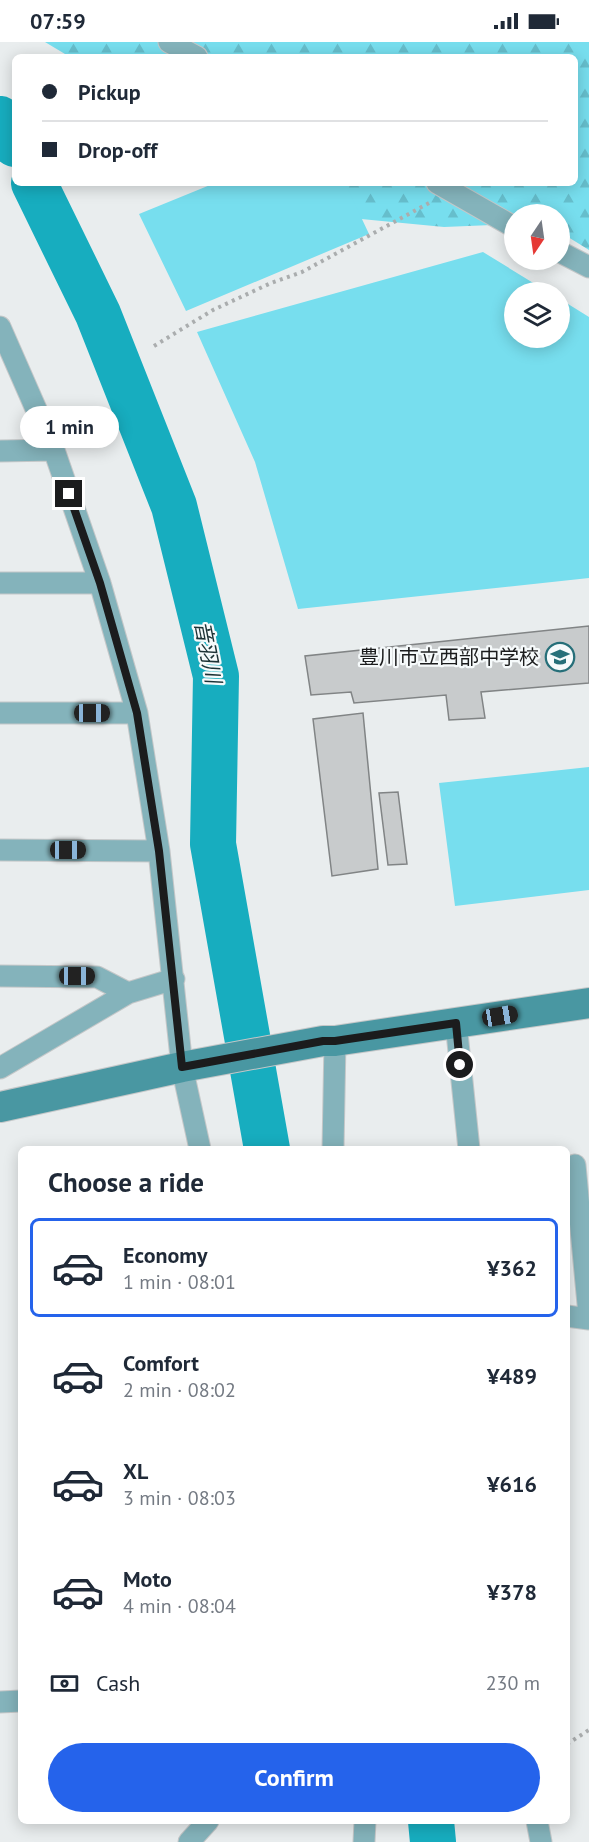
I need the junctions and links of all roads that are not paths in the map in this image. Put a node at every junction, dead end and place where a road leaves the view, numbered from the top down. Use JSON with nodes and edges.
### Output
{"nodes":[{"id":1,"x":169,"y":42,"type":"edge"},
{"id":2,"x":191,"y":54,"type":"edge"},
{"id":3,"x":444,"y":187,"type":"edge"},
{"id":4,"x":504,"y":221,"type":"edge"},
{"id":5,"x":570,"y":257,"type":"edge"},
{"id":6,"x":589,"y":267,"type":"edge"},
{"id":7,"x":0,"y":327,"type":"edge"},
{"id":8,"x":54,"y":450,"type":"junction"},
{"id":9,"x":0,"y":451,"type":"edge"},
{"id":10,"x":0,"y":583,"type":"edge"},
{"id":11,"x":100,"y":583,"type":"junction"},
{"id":12,"x":0,"y":713,"type":"edge"},
{"id":13,"x":137,"y":713,"type":"junction"},
{"id":14,"x":0,"y":850,"type":"edge"},
{"id":15,"x":159,"y":851,"type":"junction"},
{"id":16,"x":0,"y":976,"type":"edge"},
{"id":17,"x":174,"y":980,"type":"junction"},
{"id":18,"x":128,"y":993,"type":"junction"},
{"id":19,"x":589,"y":1003,"type":"edge"},
{"id":20,"x":456,"y":1023,"type":"junction"},
{"id":21,"x":329,"y":1041,"type":"junction"},
{"id":22,"x":182,"y":1067,"type":"junction"},
{"id":23,"x":0,"y":1068,"type":"edge"},
{"id":24,"x":0,"y":1107,"type":"edge"},
{"id":25,"x":199,"y":1146,"type":"edge"},
{"id":26,"x":333,"y":1146,"type":"edge"},
{"id":27,"x":469,"y":1146,"type":"edge"},
{"id":28,"x":575,"y":1165,"type":"dead end"},
{"id":29,"x":570,"y":1316,"type":"edge"},
{"id":30,"x":589,"y":1317,"type":"edge"},
{"id":31,"x":18,"y":1701,"type":"edge"},
{"id":32,"x":0,"y":1702,"type":"edge"},
{"id":33,"x":205,"y":1824,"type":"edge"},
{"id":34,"x":364,"y":1824,"type":"edge"},
{"id":35,"x":538,"y":1824,"type":"edge"},
{"id":36,"x":189,"y":1842,"type":"edge"},
{"id":37,"x":364,"y":1842,"type":"edge"},
{"id":38,"x":541,"y":1842,"type":"edge"}],
"edges":[{"from":1,"to":2,"type":"street"},
{"from":3,"to":4,"type":"street"},
{"from":5,"to":6,"type":"street"},
{"from":7,"to":8,"type":"street"},
{"from":8,"to":9,"type":"street"},
{"from":8,"to":11,"type":"street"},
{"from":10,"to":11,"type":"street"},
{"from":11,"to":13,"type":"street"},
{"from":12,"to":13,"type":"street"},
{"from":13,"to":15,"type":"street"},
{"from":14,"to":15,"type":"street"},
{"from":15,"to":17,"type":"street"},
{"from":16,"to":18,"type":"street"},
{"from":17,"to":18,"type":"street"},
{"from":17,"to":22,"type":"street"},
{"from":18,"to":23,"type":"street"},
{"from":19,"to":20,"type":"street"},
{"from":20,"to":21,"type":"street"},
{"from":20,"to":27,"type":"street"},
{"from":21,"to":22,"type":"street"},
{"from":21,"to":26,"type":"street"},
{"from":22,"to":24,"type":"street"},
{"from":22,"to":25,"type":"street"},
{"from":28,"to":30,"type":"street"},
{"from":29,"to":30,"type":"street"},
{"from":31,"to":32,"type":"street"},
{"from":33,"to":36,"type":"street"},
{"from":34,"to":37,"type":"street"},
{"from":35,"to":38,"type":"street"}]}
